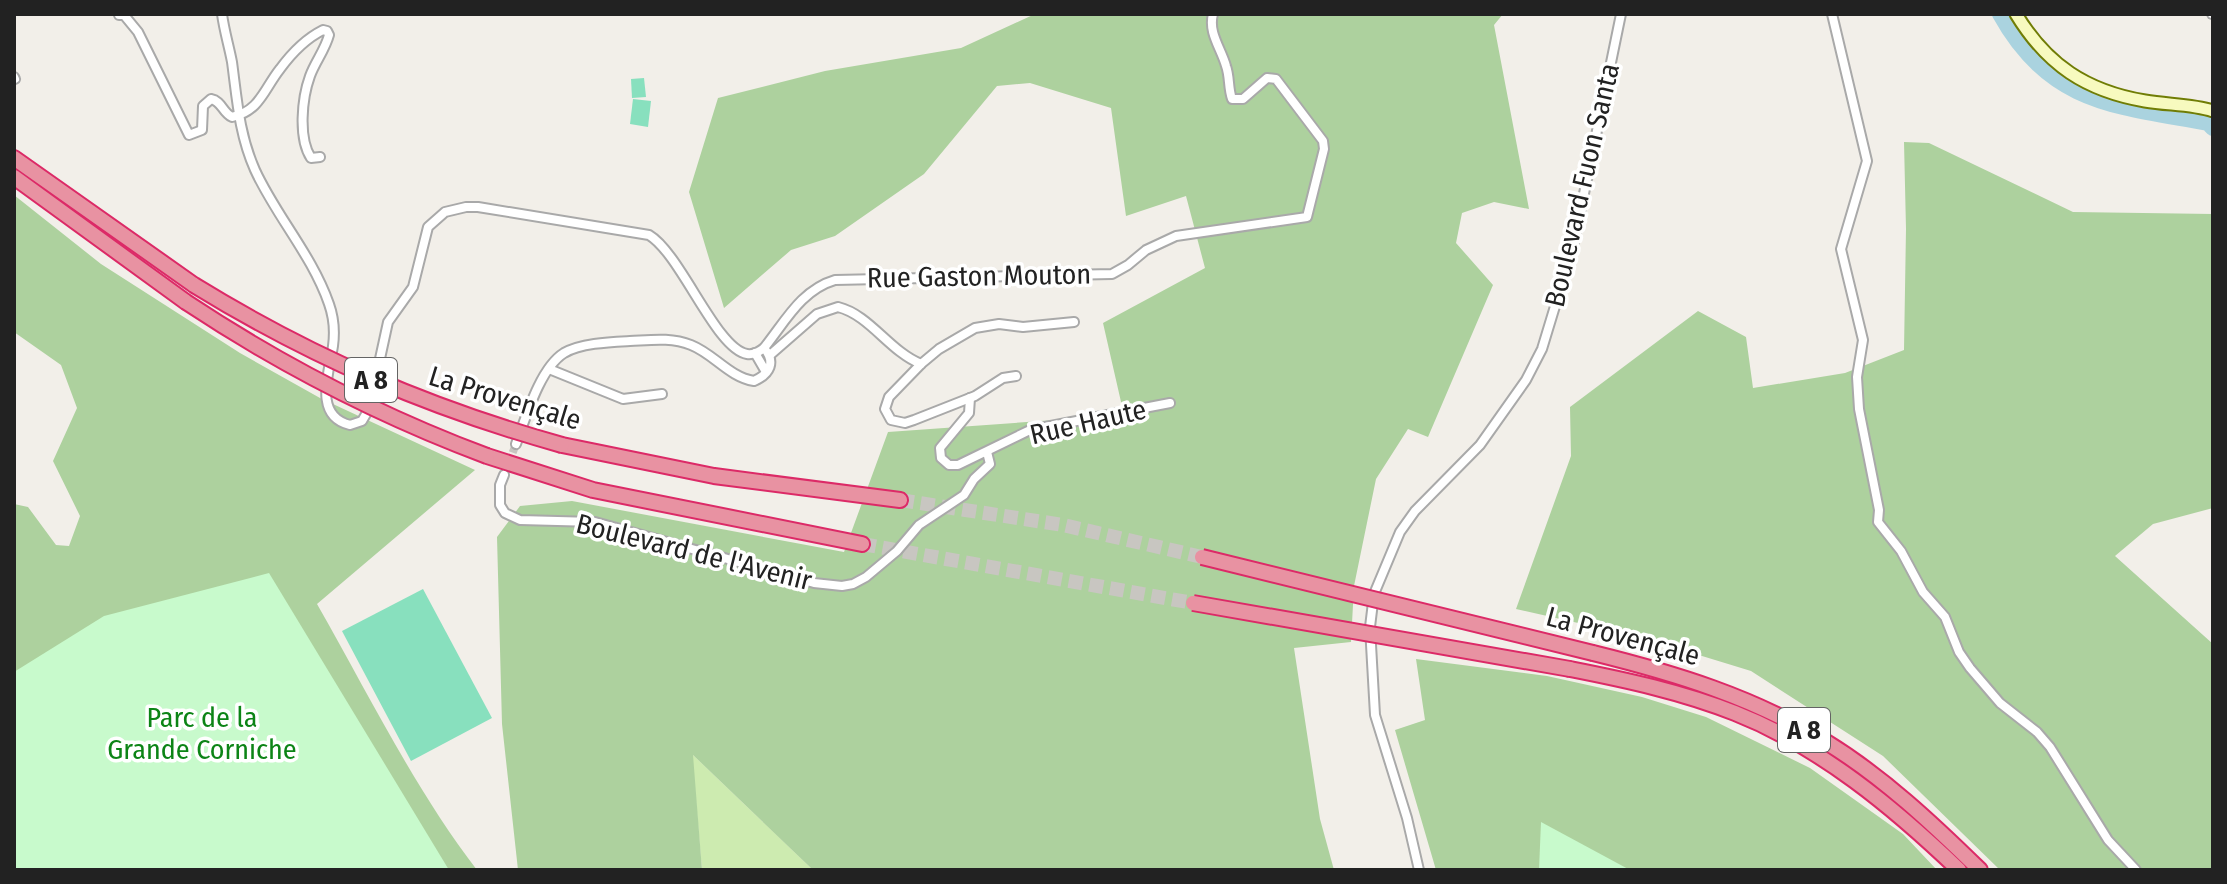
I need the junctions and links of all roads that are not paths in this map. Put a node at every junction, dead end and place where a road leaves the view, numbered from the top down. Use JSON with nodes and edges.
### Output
{"nodes":[{"id":1,"x":222,"y":14,"type":"edge"},
{"id":2,"x":1213,"y":14,"type":"edge"},
{"id":3,"x":1621,"y":14,"type":"edge"},
{"id":4,"x":1832,"y":14,"type":"edge"},
{"id":5,"x":2016,"y":14,"type":"edge"},
{"id":6,"x":2024,"y":14,"type":"edge"},
{"id":7,"x":119,"y":15,"type":"edge"},
{"id":8,"x":2033,"y":36,"type":"junction"},
{"id":9,"x":2213,"y":111,"type":"edge"},
{"id":10,"x":237,"y":116,"type":"junction"},
{"id":11,"x":320,"y":157,"type":"dead end"},
{"id":12,"x":14,"y":158,"type":"edge"},
{"id":13,"x":14,"y":177,"type":"edge"},
{"id":14,"x":1074,"y":322,"type":"dead end"},
{"id":15,"x":767,"y":351,"type":"junction"},
{"id":16,"x":755,"y":353,"type":"junction"},
{"id":17,"x":921,"y":364,"type":"junction"},
{"id":18,"x":549,"y":369,"type":"junction"},
{"id":19,"x":766,"y":372,"type":"junction"},
{"id":20,"x":1016,"y":376,"type":"dead end"},
{"id":21,"x":662,"y":394,"type":"dead end"},
{"id":22,"x":970,"y":398,"type":"junction"},
{"id":23,"x":1170,"y":403,"type":"dead end"},
{"id":24,"x":516,"y":444,"type":"tunnel mouth"},
{"id":25,"x":987,"y":452,"type":"junction"},
{"id":26,"x":504,"y":475,"type":"tunnel mouth"},
{"id":27,"x":900,"y":500,"type":"tunnel mouth"},
{"id":28,"x":862,"y":544,"type":"tunnel mouth"},
{"id":29,"x":1202,"y":557,"type":"tunnel mouth"},
{"id":30,"x":1193,"y":603,"type":"tunnel mouth"},
{"id":31,"x":1419,"y":870,"type":"edge"},
{"id":32,"x":1959,"y":870,"type":"edge"},
{"id":33,"x":1980,"y":870,"type":"edge"},
{"id":34,"x":2136,"y":870,"type":"edge"}],
"edges":[{"from":1,"to":10,"type":"street"},
{"from":2,"to":15,"type":"street","name":"Rue Gaston Mouton"},
{"from":3,"to":31,"type":"street","name":"Boulevard Fuon Santa"},
{"from":4,"to":34,"type":"street"},
{"from":5,"to":8,"type":"main road"},
{"from":6,"to":8,"type":"main road"},
{"from":7,"to":10,"type":"street"},
{"from":8,"to":9,"type":"main road"},
{"from":10,"to":11,"type":"street"},
{"from":10,"to":16,"type":"street"},
{"from":12,"to":27,"type":"highway","name":"La Provençale","number":"A 8","bridge":true},
{"from":13,"to":28,"type":"highway","name":"La Provençale","number":"A 8","bridge":true},
{"from":14,"to":17,"type":"street"},
{"from":15,"to":16,"type":"street"},
{"from":15,"to":17,"type":"street"},
{"from":15,"to":19,"type":"street"},
{"from":16,"to":19,"type":"street"},
{"from":17,"to":22,"type":"street"},
{"from":18,"to":19,"type":"street"},
{"from":18,"to":21,"type":"street"},
{"from":18,"to":24,"type":"street"},
{"from":20,"to":22,"type":"street"},
{"from":22,"to":25,"type":"street","name":"Rue Haute"},
{"from":23,"to":25,"type":"street","name":"Rue Haute"},
{"from":25,"to":26,"type":"street","name":"Boulevard de l'Avenir"},
{"from":29,"to":33,"type":"highway","name":"La Provençale","number":"A 8","bridge":true},
{"from":30,"to":32,"type":"highway","name":"La Provençale","number":"A 8","bridge":true}]}
